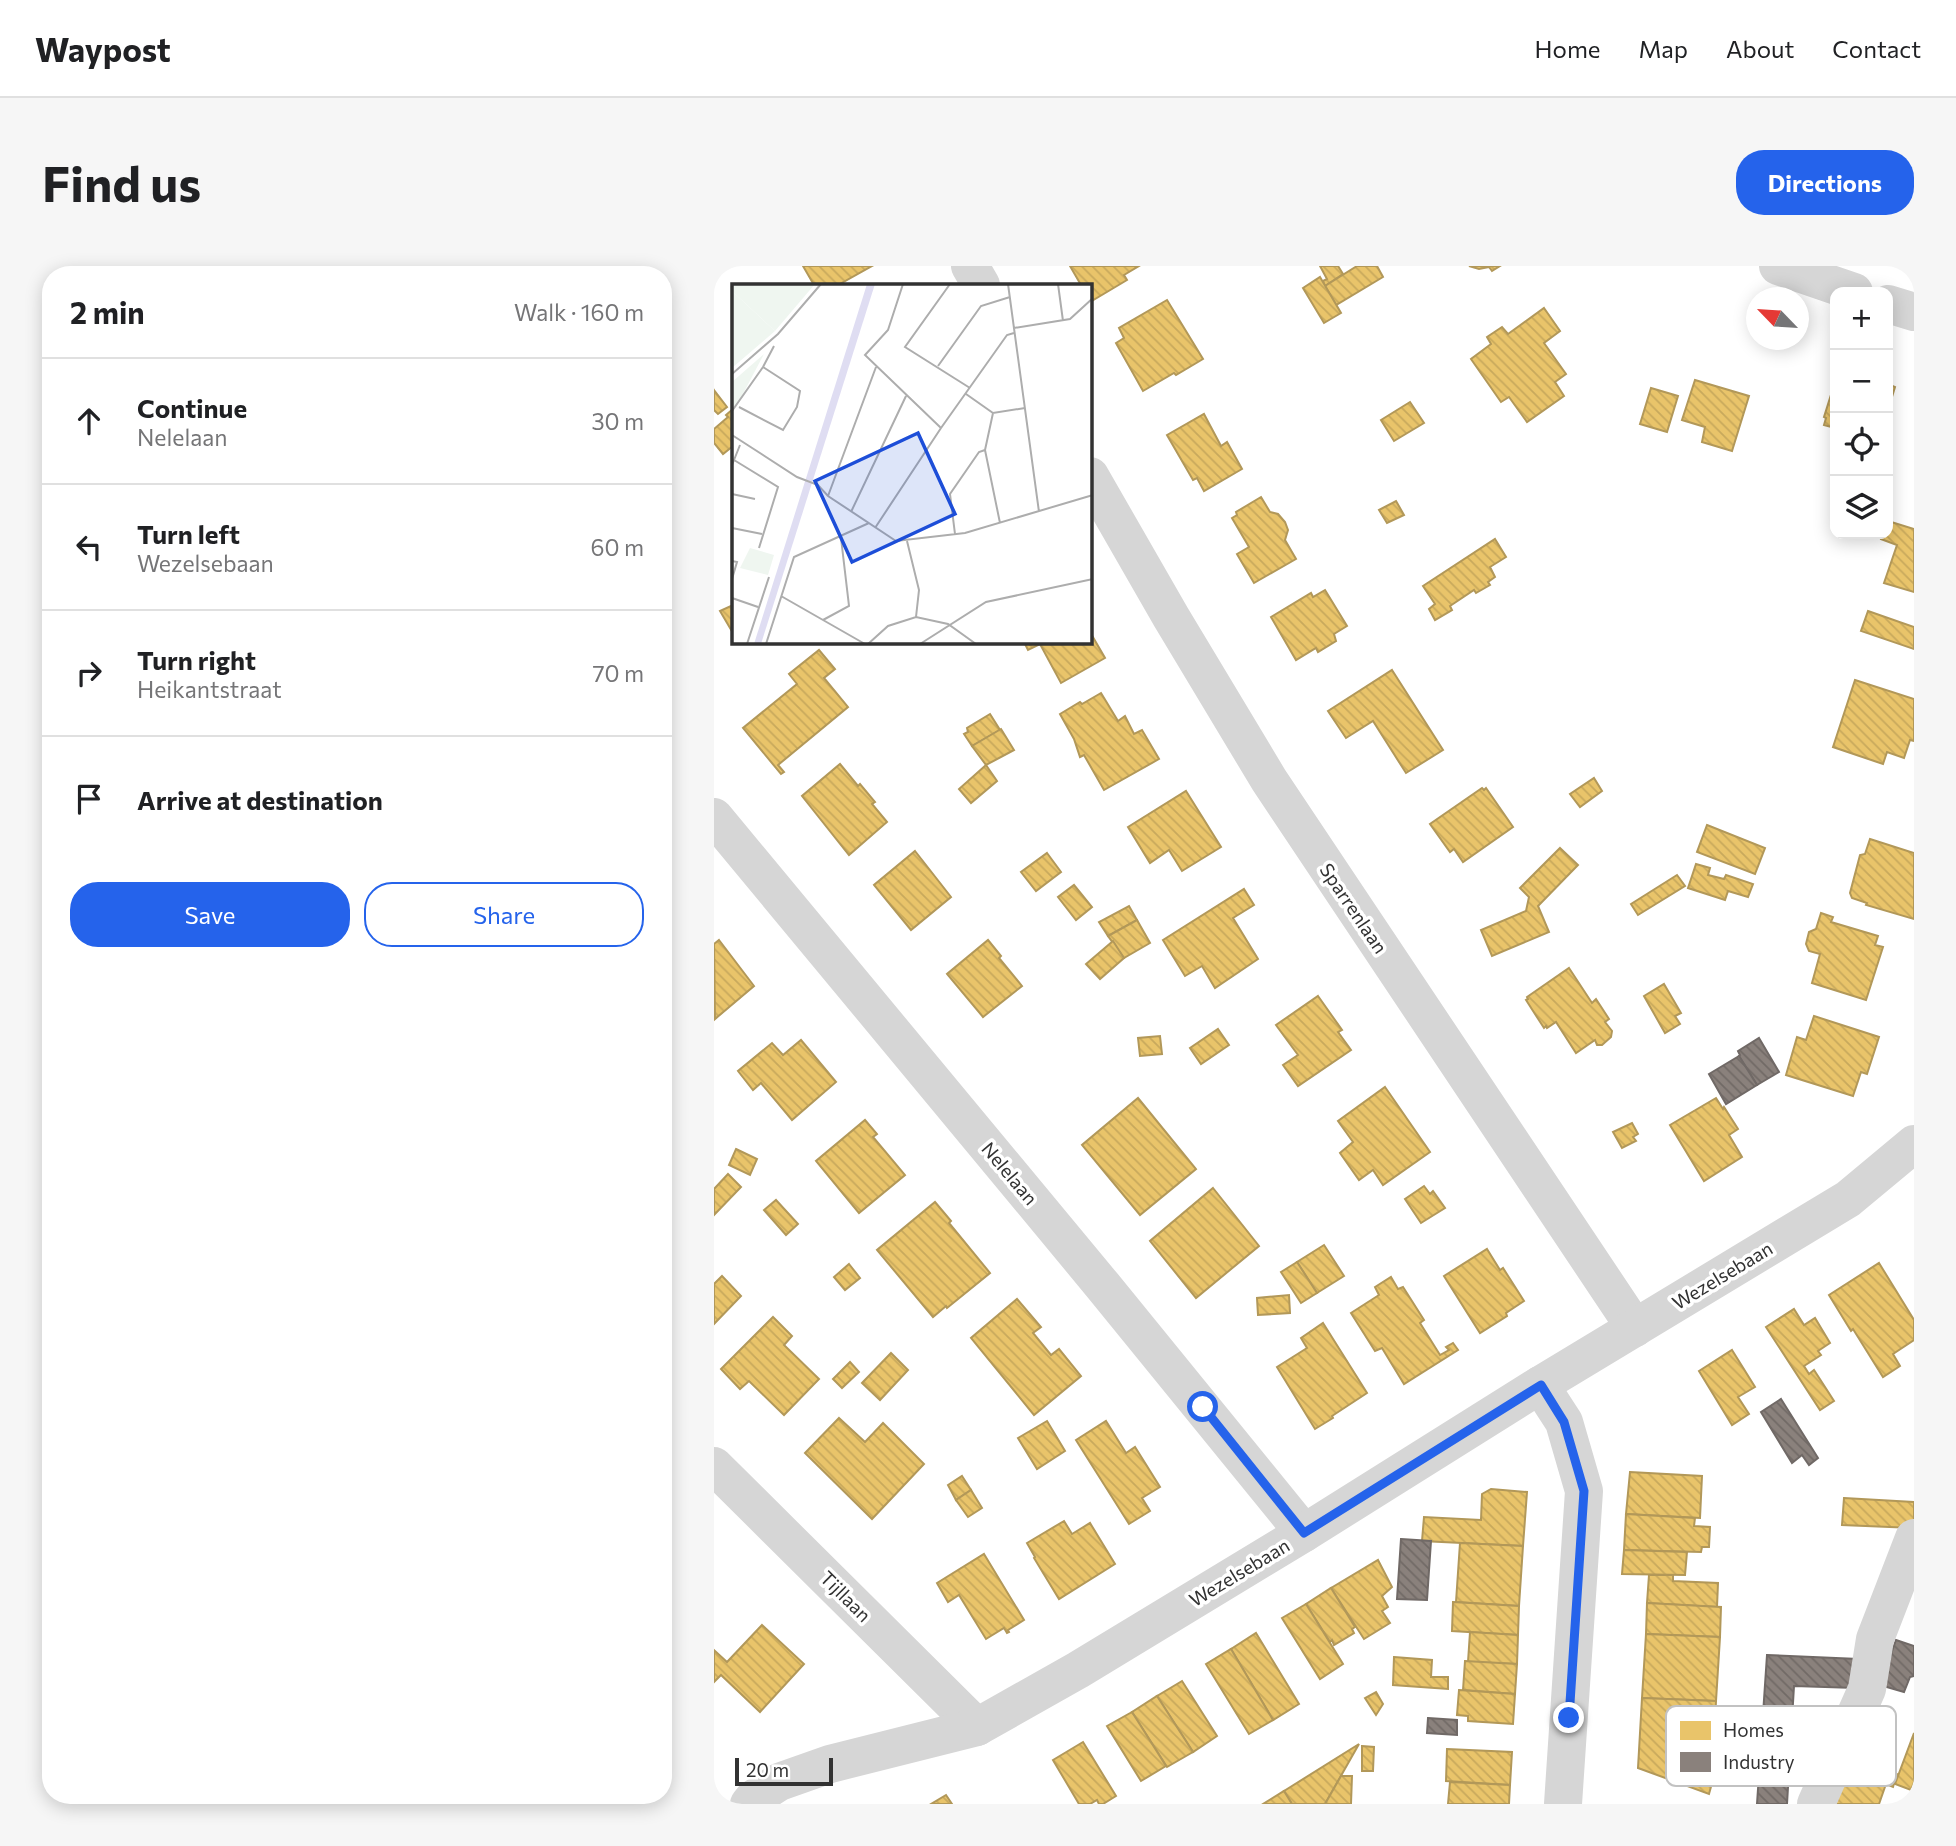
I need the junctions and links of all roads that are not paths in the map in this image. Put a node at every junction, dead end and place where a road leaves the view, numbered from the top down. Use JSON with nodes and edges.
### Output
{"nodes":[{"id":1,"x":970,"y":266,"type":"edge"},
{"id":2,"x":1778,"y":266,"type":"edge"},
{"id":3,"x":980,"y":284,"type":"edge"},
{"id":4,"x":1839,"y":287,"type":"edge"},
{"id":5,"x":1893,"y":306,"type":"edge"},
{"id":6,"x":1914,"y":312,"type":"edge"},
{"id":7,"x":1092,"y":479,"type":"edge"},
{"id":8,"x":714,"y":817,"type":"edge"},
{"id":9,"x":1914,"y":1144,"type":"edge"},
{"id":10,"x":1635,"y":1328,"type":"junction"},
{"id":11,"x":1541,"y":1385,"type":"junction"},
{"id":12,"x":714,"y":1466,"type":"edge"},
{"id":13,"x":1304,"y":1533,"type":"junction"},
{"id":14,"x":1914,"y":1538,"type":"edge"},
{"id":15,"x":1859,"y":1706,"type":"edge"},
{"id":16,"x":977,"y":1727,"type":"junction"},
{"id":17,"x":1823,"y":1786,"type":"edge"},
{"id":18,"x":749,"y":1804,"type":"edge"},
{"id":19,"x":1566,"y":1804,"type":"edge"},
{"id":20,"x":1815,"y":1804,"type":"edge"}],
"edges":[{"from":1,"to":3,"type":"street"},
{"from":2,"to":4,"type":"street"},
{"from":5,"to":6,"type":"street"},
{"from":7,"to":10,"type":"street","name":"Sparrenlaan"},
{"from":8,"to":13,"type":"street","name":"Nelelaan"},
{"from":9,"to":10,"type":"street","name":"Wezelsebaan"},
{"from":10,"to":11,"type":"street","name":"Wezelsebaan"},
{"from":11,"to":13,"type":"street","name":"Wezelsebaan"},
{"from":11,"to":19,"type":"street"},
{"from":12,"to":16,"type":"street","name":"Tijllaan"},
{"from":13,"to":16,"type":"street","name":"Wezelsebaan"},
{"from":14,"to":15,"type":"street"},
{"from":16,"to":18,"type":"street","name":"Wezelsebaan"},
{"from":17,"to":20,"type":"street"}]}
